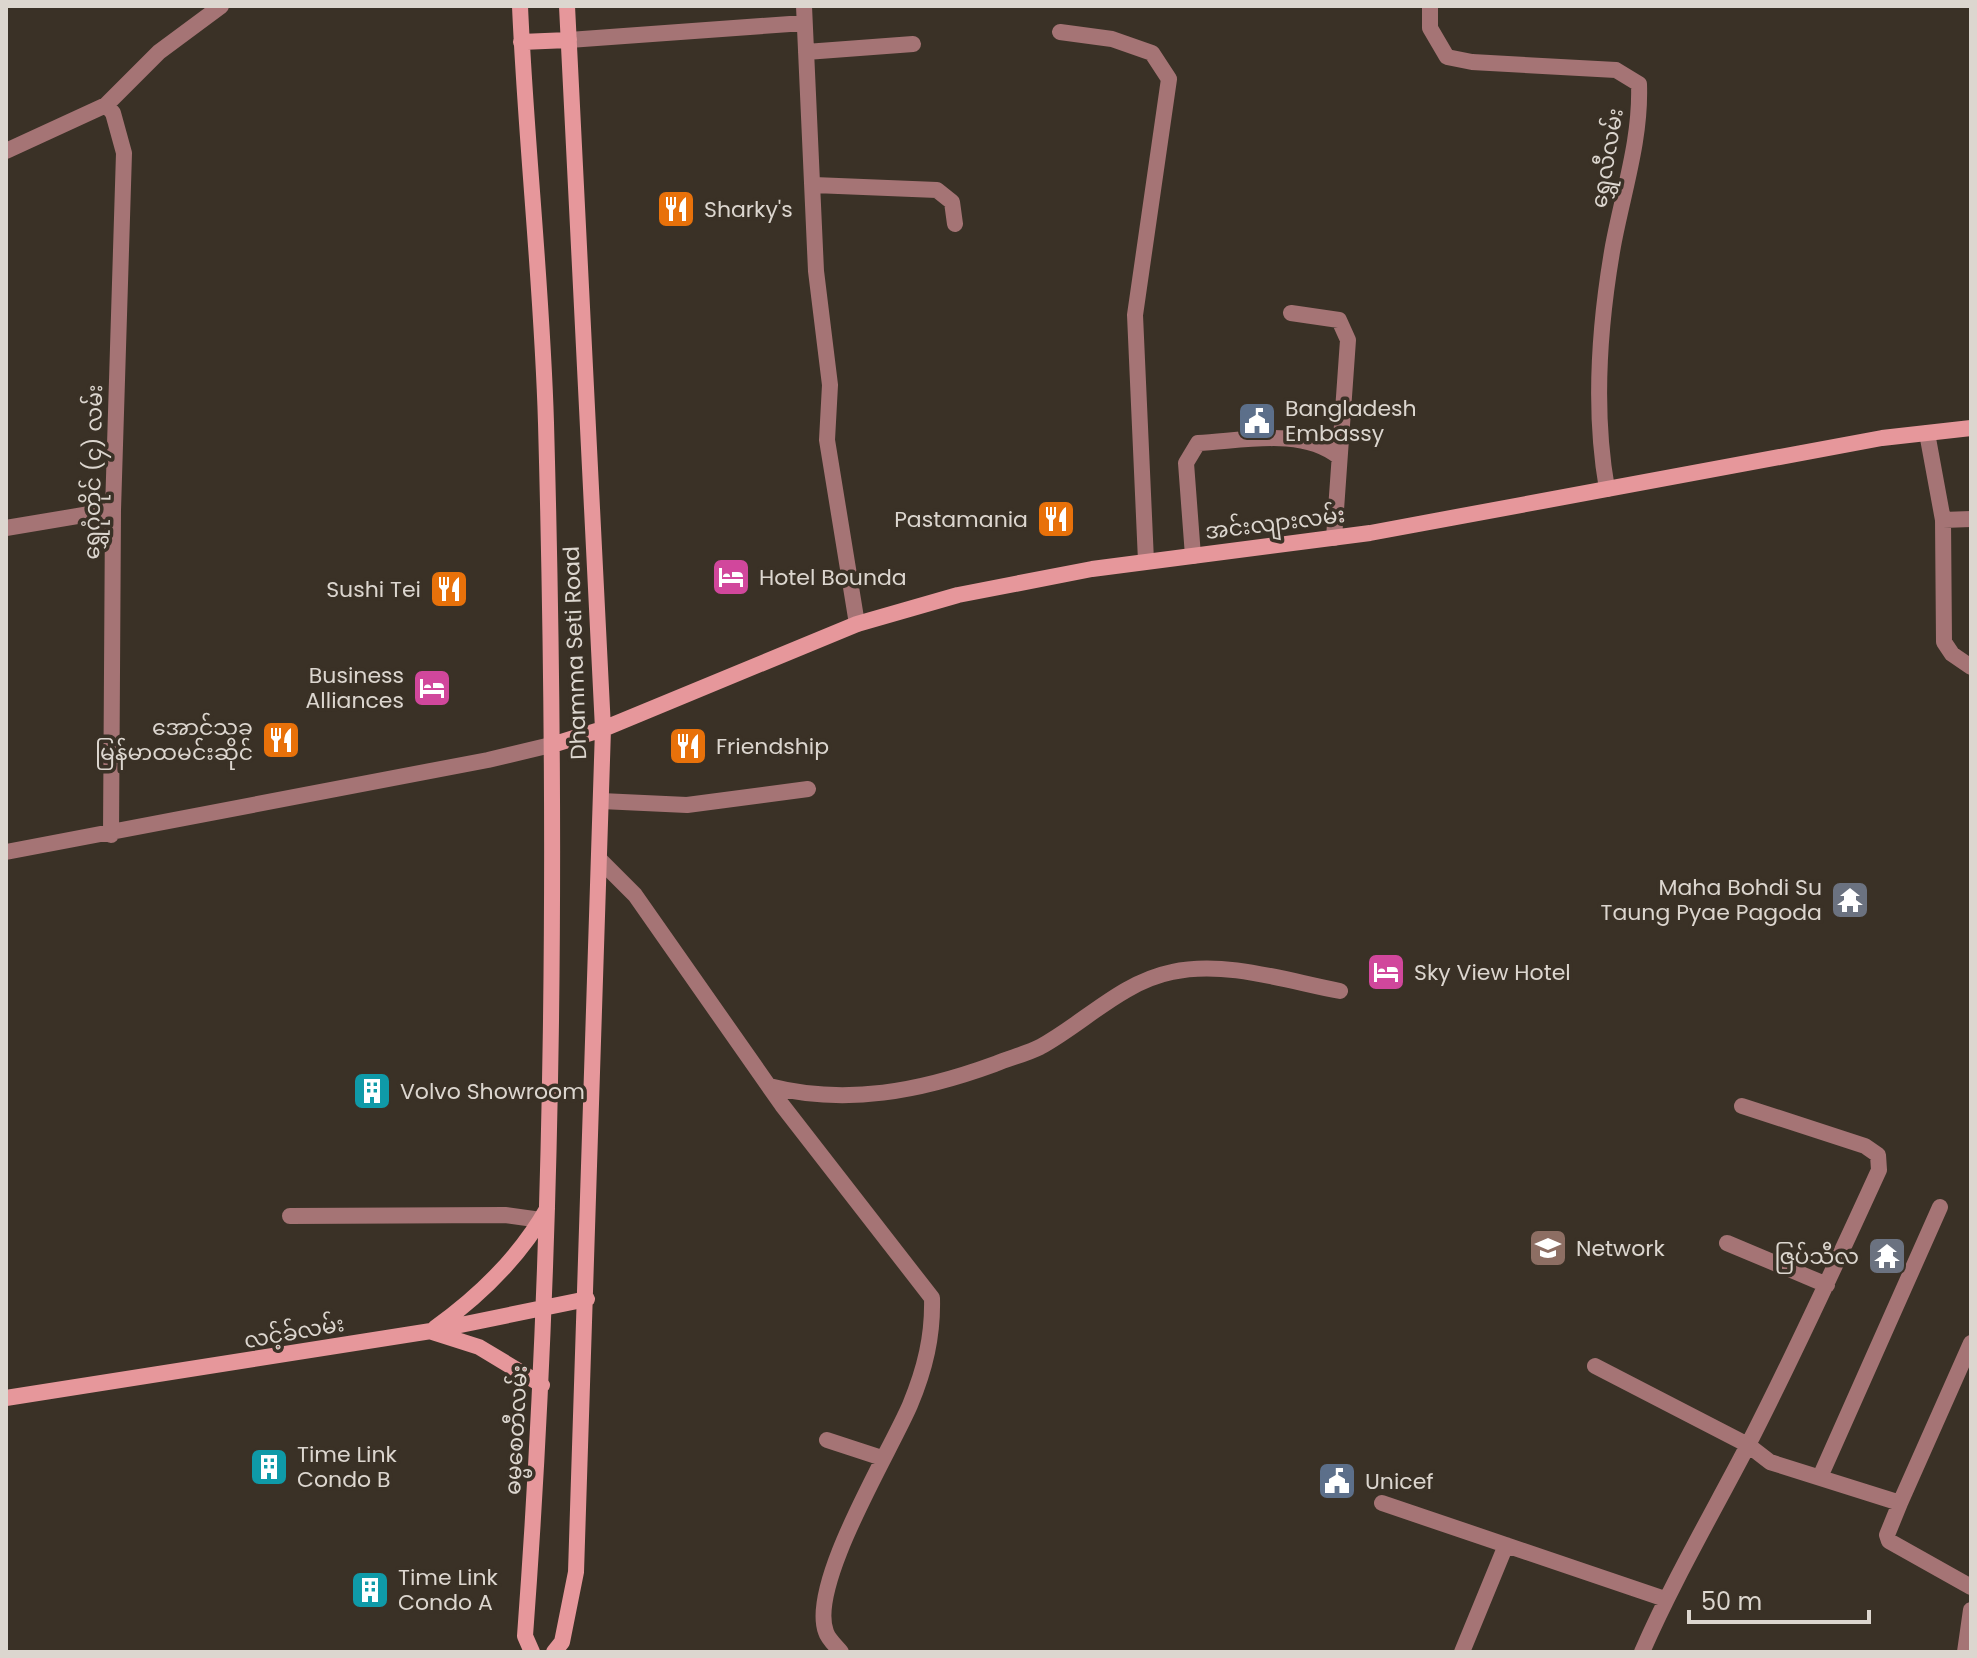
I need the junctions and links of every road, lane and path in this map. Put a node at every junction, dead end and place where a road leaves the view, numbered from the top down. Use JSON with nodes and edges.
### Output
{"nodes":[{"id":1,"x":221,"y":6,"type":"edge"},
{"id":2,"x":520,"y":6,"type":"edge"},
{"id":3,"x":567,"y":6,"type":"edge"},
{"id":4,"x":1430,"y":6,"type":"edge"},
{"id":5,"x":804,"y":15,"type":"edge"},
{"id":6,"x":1060,"y":32,"type":"dead end"},
{"id":7,"x":569,"y":40,"type":"junction"},
{"id":8,"x":521,"y":42,"type":"junction"},
{"id":9,"x":913,"y":44,"type":"dead end"},
{"id":10,"x":806,"y":52,"type":"junction"},
{"id":11,"x":109,"y":109,"type":"junction"},
{"id":12,"x":6,"y":151,"type":"edge"},
{"id":13,"x":814,"y":185,"type":"junction"},
{"id":14,"x":955,"y":224,"type":"dead end"},
{"id":15,"x":1291,"y":313,"type":"dead end"},
{"id":16,"x":1971,"y":428,"type":"edge"},
{"id":17,"x":1927,"y":433,"type":"junction"},
{"id":18,"x":1339,"y":457,"type":"junction"},
{"id":19,"x":1607,"y":489,"type":"junction"},
{"id":20,"x":113,"y":510,"type":"junction"},
{"id":21,"x":1971,"y":519,"type":"edge"},
{"id":22,"x":1943,"y":520,"type":"junction"},
{"id":23,"x":6,"y":528,"type":"edge"},
{"id":24,"x":1334,"y":538,"type":"junction"},
{"id":25,"x":1193,"y":556,"type":"junction"},
{"id":26,"x":1146,"y":561,"type":"junction"},
{"id":27,"x":857,"y":624,"type":"junction"},
{"id":28,"x":1971,"y":667,"type":"edge"},
{"id":29,"x":603,"y":729,"type":"junction"},
{"id":30,"x":555,"y":744,"type":"junction"},
{"id":31,"x":808,"y":789,"type":"dead end"},
{"id":32,"x":601,"y":801,"type":"junction"},
{"id":33,"x":111,"y":835,"type":"junction"},
{"id":34,"x":6,"y":852,"type":"edge"},
{"id":35,"x":601,"y":861,"type":"junction"},
{"id":36,"x":1340,"y":991,"type":"dead end"},
{"id":37,"x":769,"y":1086,"type":"junction"},
{"id":38,"x":1742,"y":1106,"type":"dead end"},
{"id":39,"x":1940,"y":1207,"type":"dead end"},
{"id":40,"x":544,"y":1214,"type":"junction"},
{"id":41,"x":290,"y":1216,"type":"dead end"},
{"id":42,"x":1727,"y":1243,"type":"dead end"},
{"id":43,"x":1827,"y":1285,"type":"junction"},
{"id":44,"x":587,"y":1299,"type":"junction"},
{"id":45,"x":543,"y":1308,"type":"junction"},
{"id":46,"x":431,"y":1331,"type":"junction"},
{"id":47,"x":1971,"y":1343,"type":"edge"},
{"id":48,"x":1595,"y":1366,"type":"dead end"},
{"id":49,"x":542,"y":1385,"type":"junction"},
{"id":50,"x":6,"y":1398,"type":"edge"},
{"id":51,"x":827,"y":1440,"type":"dead end"},
{"id":52,"x":1748,"y":1445,"type":"junction"},
{"id":53,"x":882,"y":1458,"type":"junction"},
{"id":54,"x":1820,"y":1477,"type":"junction"},
{"id":55,"x":1382,"y":1503,"type":"dead end"},
{"id":56,"x":1900,"y":1503,"type":"junction"},
{"id":57,"x":1506,"y":1545,"type":"junction"},
{"id":58,"x":1971,"y":1587,"type":"edge"},
{"id":59,"x":1665,"y":1599,"type":"junction"},
{"id":60,"x":1971,"y":1610,"type":"edge"},
{"id":61,"x":532,"y":1652,"type":"edge"},
{"id":62,"x":554,"y":1652,"type":"edge"},
{"id":63,"x":841,"y":1652,"type":"edge"},
{"id":64,"x":1462,"y":1652,"type":"edge"},
{"id":65,"x":1642,"y":1652,"type":"edge"},
{"id":66,"x":1965,"y":1652,"type":"edge"}],
"edges":[{"from":1,"to":11,"type":"street"},
{"from":2,"to":8,"type":"main road","name":"Dhamma Seti Road"},
{"from":3,"to":7,"type":"main road","name":"Dhamma Seti Road"},
{"from":4,"to":19,"type":"street","name":"ရွှေလီလမ်း"},
{"from":5,"to":7,"type":"street"},
{"from":5,"to":10,"type":"street"},
{"from":6,"to":26,"type":"street"},
{"from":7,"to":8,"type":"main road"},
{"from":7,"to":29,"type":"main road","name":"Dhamma Seti Road"},
{"from":8,"to":30,"type":"main road","name":"Dhamma Seti Road"},
{"from":9,"to":10,"type":"street"},
{"from":10,"to":13,"type":"street"},
{"from":11,"to":12,"type":"street"},
{"from":11,"to":20,"type":"street","name":"ရွှေဂုံတိုင် (၄) လမ်း"},
{"from":13,"to":14,"type":"street"},
{"from":13,"to":27,"type":"street"},
{"from":15,"to":18,"type":"street"},
{"from":16,"to":17,"type":"main road","name":"အင်းလျားလမ်း"},
{"from":17,"to":19,"type":"main road","name":"အင်းလျားလမ်း"},
{"from":17,"to":22,"type":"street"},
{"from":18,"to":24,"type":"street"},
{"from":18,"to":25,"type":"street"},
{"from":19,"to":24,"type":"main road","name":"အင်းလျားလမ်း"},
{"from":20,"to":23,"type":"street"},
{"from":20,"to":33,"type":"street","name":"ရွှေဂုံတိုင် (၄) လမ်း"},
{"from":21,"to":22,"type":"street"},
{"from":22,"to":28,"type":"street"},
{"from":24,"to":25,"type":"main road","name":"အင်းလျားလမ်း"},
{"from":25,"to":26,"type":"main road","name":"အင်းလျားလမ်း"},
{"from":26,"to":27,"type":"main road","name":"အင်းလျားလမ်း"},
{"from":27,"to":29,"type":"main road","name":"အင်းလျားလမ်း"},
{"from":29,"to":30,"type":"main road","name":"အင်းလျားလမ်း"},
{"from":29,"to":32,"type":"main road","name":"Dhamma Seti Road"},
{"from":30,"to":33,"type":"street"},
{"from":30,"to":40,"type":"main road","name":"Dhamma Seti Road"},
{"from":31,"to":32,"type":"street"},
{"from":32,"to":35,"type":"main road","name":"Dhamma Seti Road"},
{"from":33,"to":34,"type":"street"},
{"from":35,"to":37,"type":"street"},
{"from":35,"to":44,"type":"main road","name":"Dhamma Seti Road"},
{"from":36,"to":37,"type":"street"},
{"from":37,"to":53,"type":"street"},
{"from":38,"to":43,"type":"street"},
{"from":39,"to":54,"type":"street"},
{"from":40,"to":41,"type":"street"},
{"from":40,"to":45,"type":"main road","name":"ဓမ္မစေတီလမ်း"},
{"from":40,"to":46,"type":"main road"},
{"from":42,"to":43,"type":"street"},
{"from":43,"to":52,"type":"street"},
{"from":44,"to":45,"type":"main road","name":"လင့်ခ်လမ်း"},
{"from":44,"to":62,"type":"main road"},
{"from":45,"to":46,"type":"main road","name":"လင့်ခ်လမ်း"},
{"from":45,"to":49,"type":"main road","name":"ဓမ္မစေတီလမ်း"},
{"from":46,"to":49,"type":"main road"},
{"from":46,"to":50,"type":"main road","name":"လင့်ခ်လမ်း"},
{"from":47,"to":56,"type":"street"},
{"from":48,"to":52,"type":"street"},
{"from":49,"to":61,"type":"main road","name":"ဓမ္မစေတီလမ်း"},
{"from":51,"to":53,"type":"street"},
{"from":52,"to":54,"type":"street"},
{"from":52,"to":59,"type":"street"},
{"from":53,"to":63,"type":"street"},
{"from":54,"to":56,"type":"street"},
{"from":55,"to":57,"type":"street"},
{"from":56,"to":58,"type":"street"},
{"from":57,"to":59,"type":"street"},
{"from":57,"to":64,"type":"street"},
{"from":59,"to":65,"type":"street"},
{"from":60,"to":66,"type":"street"}]}
